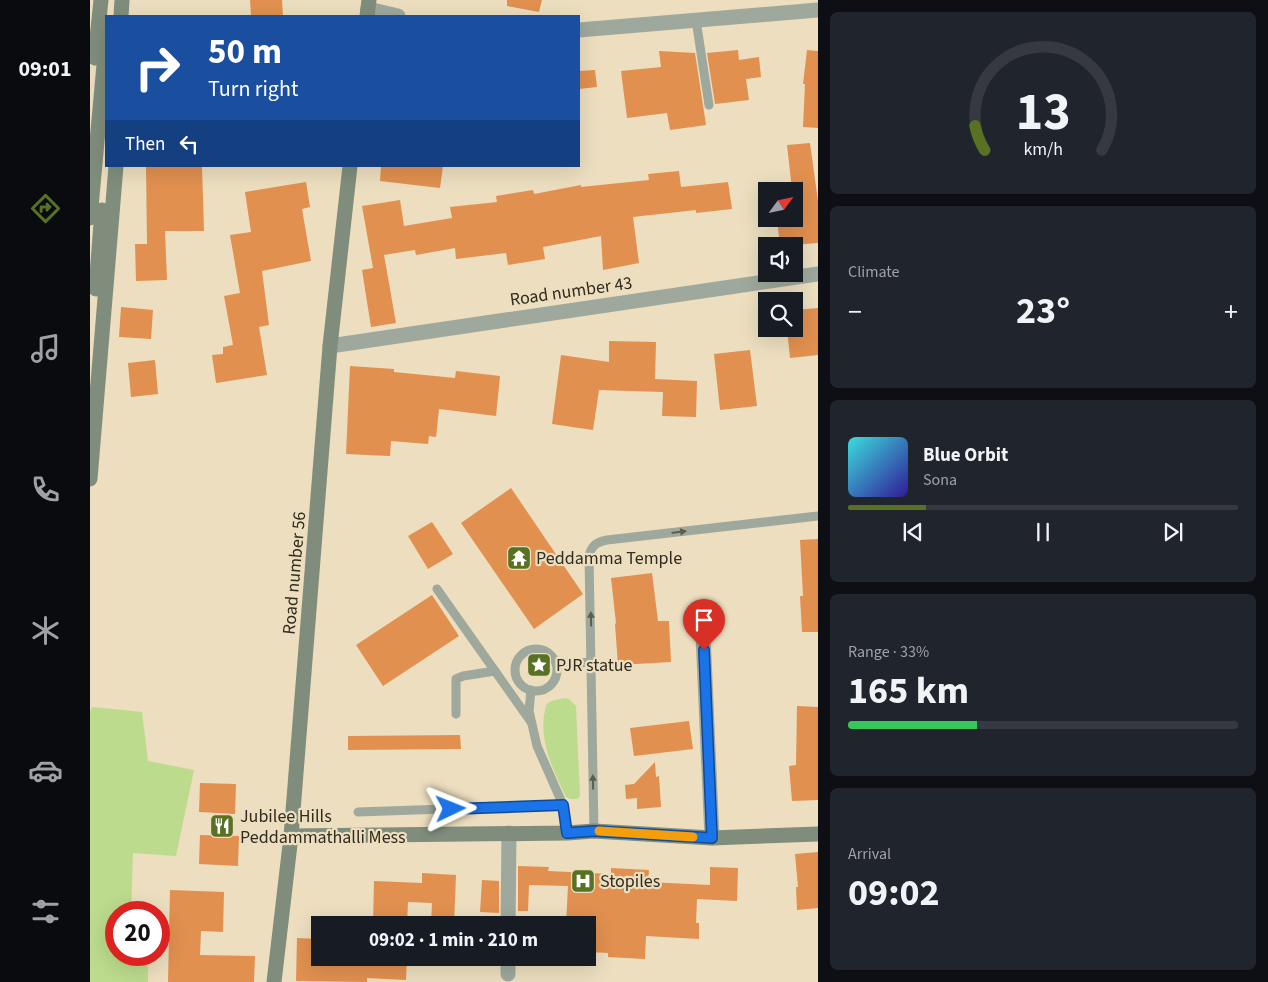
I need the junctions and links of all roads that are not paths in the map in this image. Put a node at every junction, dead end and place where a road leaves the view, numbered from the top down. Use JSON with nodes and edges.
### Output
{"nodes":[{"id":1,"x":101,"y":0,"type":"edge"},
{"id":2,"x":110,"y":0,"type":"edge"},
{"id":3,"x":122,"y":0,"type":"edge"},
{"id":4,"x":131,"y":0,"type":"edge"},
{"id":5,"x":368,"y":8,"type":"edge"},
{"id":6,"x":818,"y":10,"type":"edge"},
{"id":7,"x":109,"y":15,"type":"edge"},
{"id":8,"x":121,"y":15,"type":"edge"},
{"id":9,"x":129,"y":15,"type":"edge"},
{"id":10,"x":394,"y":15,"type":"edge"},
{"id":11,"x":696,"y":20,"type":"junction"},
{"id":12,"x":580,"y":30,"type":"edge"},
{"id":13,"x":105,"y":54,"type":"edge"},
{"id":14,"x":90,"y":105,"type":"edge"},
{"id":15,"x":709,"y":105,"type":"dead end"},
{"id":16,"x":106,"y":167,"type":"edge"},
{"id":17,"x":116,"y":167,"type":"edge"},
{"id":18,"x":350,"y":167,"type":"edge"},
{"id":19,"x":90,"y":218,"type":"edge"},
{"id":20,"x":818,"y":274,"type":"edge"},
{"id":21,"x":330,"y":346,"type":"junction"},
{"id":22,"x":90,"y":367,"type":"edge"},
{"id":23,"x":90,"y":479,"type":"edge"},
{"id":24,"x":818,"y":516,"type":"edge"},
{"id":25,"x":437,"y":589,"type":"dead end"},
{"id":26,"x":702,"y":612,"type":"dead end"},
{"id":27,"x":592,"y":662,"type":"junction"},
{"id":28,"x":557,"y":664,"type":"junction"},
{"id":29,"x":495,"y":671,"type":"junction"},
{"id":30,"x":531,"y":690,"type":"junction"},
{"id":31,"x":456,"y":714,"type":"dead end"},
{"id":32,"x":531,"y":722,"type":"junction"},
{"id":33,"x":563,"y":805,"type":"junction"},
{"id":34,"x":358,"y":812,"type":"dead end"},
{"id":35,"x":594,"y":831,"type":"junction"},
{"id":36,"x":509,"y":833,"type":"junction"},
{"id":37,"x":567,"y":833,"type":"junction"},
{"id":38,"x":818,"y":834,"type":"edge"},
{"id":39,"x":291,"y":836,"type":"junction"},
{"id":40,"x":712,"y":838,"type":"junction"},
{"id":41,"x":508,"y":916,"type":"edge"},
{"id":42,"x":508,"y":966,"type":"edge"},
{"id":43,"x":508,"y":974,"type":"dead end"},
{"id":44,"x":274,"y":982,"type":"edge"}],
"edges":[{"from":1,"to":14,"type":"street"},
{"from":2,"to":7,"type":"street"},
{"from":3,"to":8,"type":"street"},
{"from":4,"to":9,"type":"street"},
{"from":5,"to":10,"type":"street"},
{"from":6,"to":11,"type":"street"},
{"from":11,"to":12,"type":"street"},
{"from":11,"to":15,"type":"lane"},
{"from":13,"to":19,"type":"street"},
{"from":16,"to":22,"type":"street"},
{"from":17,"to":23,"type":"street"},
{"from":18,"to":21,"type":"street","name":"Road number 56"},
{"from":20,"to":21,"type":"street","name":"Road number 43"},
{"from":21,"to":39,"type":"street","name":"Road number 56"},
{"from":27,"to":24,"type":"lane","one_way":true},
{"from":25,"to":29,"type":"lane"},
{"from":26,"to":40,"type":"street"},
{"from":27,"to":28,"type":"lane"},
{"from":35,"to":27,"type":"lane","one_way":true},
{"from":28,"to":30,"type":"lane"},
{"from":28,"to":30,"type":"lane"},
{"from":29,"to":31,"type":"lane"},
{"from":29,"to":32,"type":"lane"},
{"from":30,"to":32,"type":"lane"},
{"from":32,"to":33,"type":"lane"},
{"from":33,"to":34,"type":"lane"},
{"from":33,"to":37,"type":"lane"},
{"from":35,"to":37,"type":"street"},
{"from":35,"to":40,"type":"street"},
{"from":36,"to":37,"type":"street"},
{"from":36,"to":39,"type":"street"},
{"from":36,"to":41,"type":"street"},
{"from":38,"to":40,"type":"street"},
{"from":39,"to":44,"type":"street","name":"Road number 56"},
{"from":42,"to":43,"type":"street"}]}
